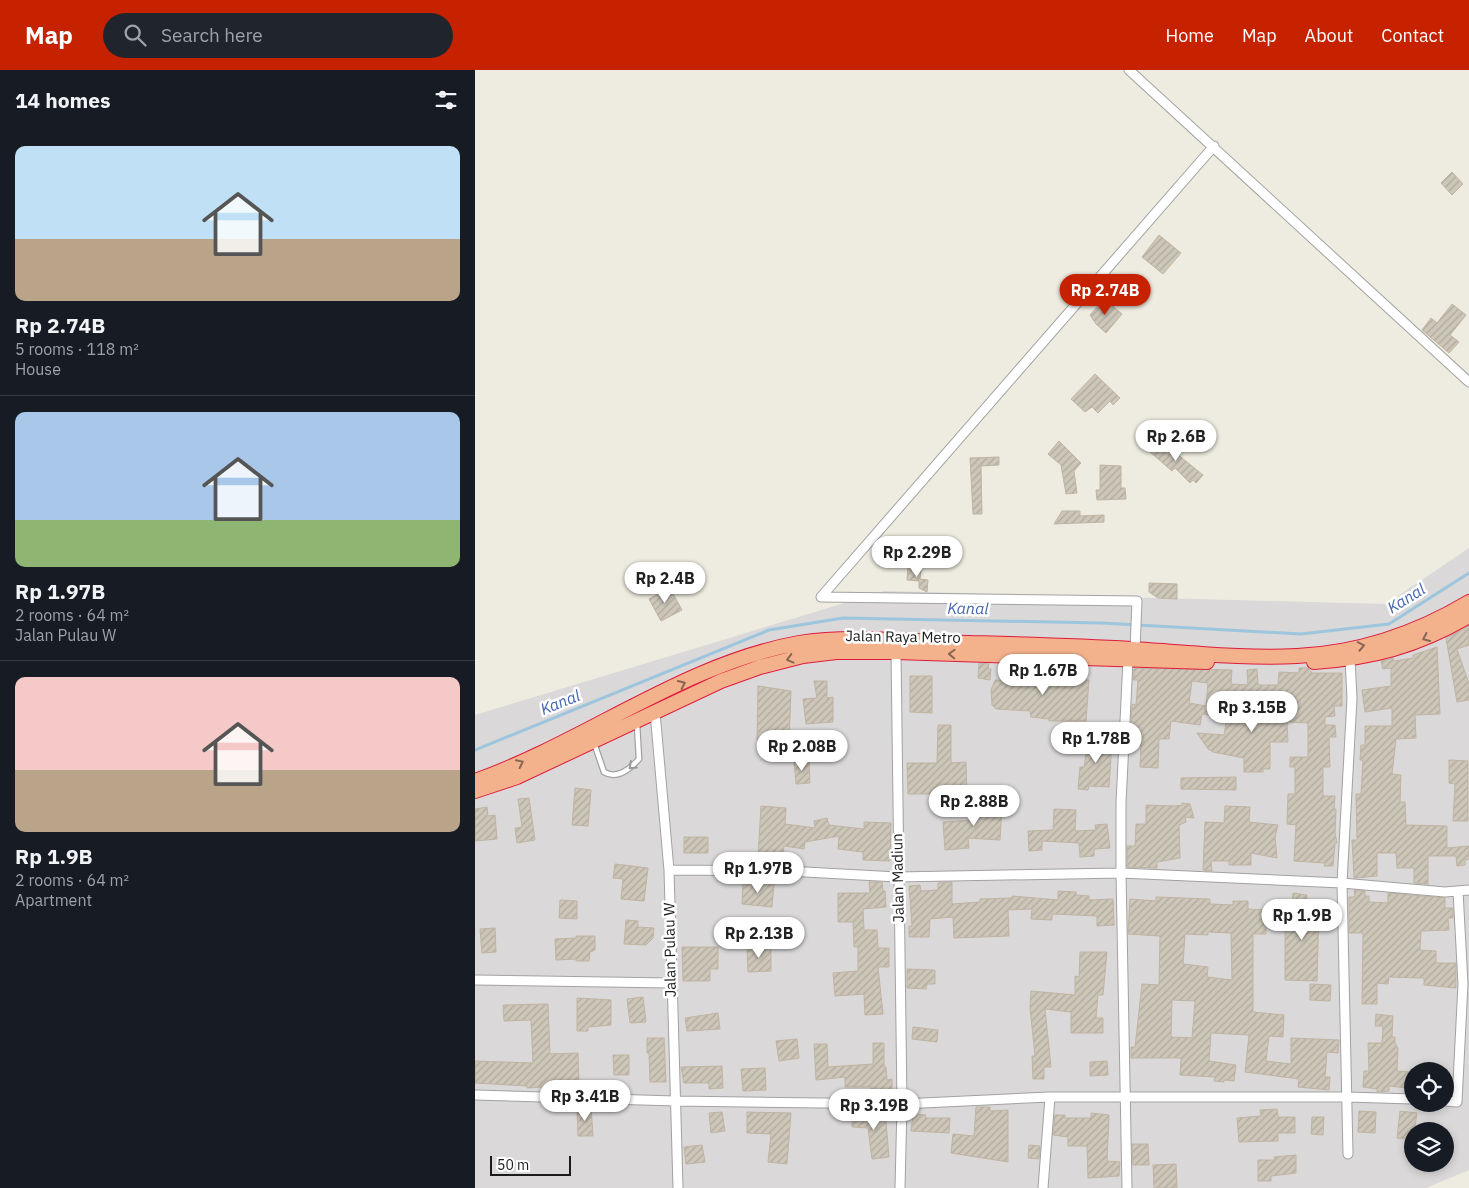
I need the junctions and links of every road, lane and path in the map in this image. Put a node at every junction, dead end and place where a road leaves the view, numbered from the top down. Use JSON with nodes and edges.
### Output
{"nodes":[{"id":1,"x":1129,"y":70,"type":"edge"},
{"id":2,"x":1214,"y":146,"type":"junction"},
{"id":3,"x":1469,"y":382,"type":"edge"},
{"id":4,"x":1469,"y":602,"type":"edge"},
{"id":5,"x":1469,"y":616,"type":"edge"},
{"id":6,"x":896,"y":652,"type":"junction"},
{"id":7,"x":1131,"y":655,"type":"junction"},
{"id":8,"x":1350,"y":660,"type":"junction"},
{"id":9,"x":653,"y":705,"type":"junction"},
{"id":10,"x":635,"y":714,"type":"junction"},
{"id":11,"x":591,"y":735,"type":"junction"},
{"id":12,"x":475,"y":781,"type":"edge"},
{"id":13,"x":475,"y":791,"type":"edge"},
{"id":14,"x":669,"y":870,"type":"junction"},
{"id":15,"x":1121,"y":873,"type":"junction"},
{"id":16,"x":897,"y":877,"type":"junction"},
{"id":17,"x":1342,"y":883,"type":"junction"},
{"id":18,"x":1469,"y":890,"type":"edge"},
{"id":19,"x":1458,"y":891,"type":"junction"},
{"id":20,"x":475,"y":980,"type":"edge"},
{"id":21,"x":671,"y":983,"type":"junction"},
{"id":22,"x":475,"y":1095,"type":"edge"},
{"id":23,"x":1050,"y":1097,"type":"junction"},
{"id":24,"x":1127,"y":1097,"type":"junction"},
{"id":25,"x":1347,"y":1097,"type":"junction"},
{"id":26,"x":1404,"y":1099,"type":"edge"},
{"id":27,"x":675,"y":1101,"type":"junction"},
{"id":28,"x":1454,"y":1102,"type":"edge"},
{"id":29,"x":902,"y":1104,"type":"junction"},
{"id":30,"x":1348,"y":1154,"type":"dead end"},
{"id":31,"x":678,"y":1188,"type":"edge"},
{"id":32,"x":900,"y":1188,"type":"edge"},
{"id":33,"x":1043,"y":1188,"type":"edge"},
{"id":34,"x":1127,"y":1188,"type":"edge"}],
"edges":[{"from":1,"to":2,"type":"street"},
{"from":2,"to":3,"type":"street"},
{"from":2,"to":7,"type":"street"},
{"from":7,"to":4,"type":"highway","one_way":true},
{"from":5,"to":8,"type":"highway","name":"Jalan Raya Metro","one_way":true},
{"from":7,"to":6,"type":"highway","name":"Jalan Raya Metro","one_way":true},
{"from":6,"to":9,"type":"highway","name":"Jalan Raya Metro","one_way":true},
{"from":6,"to":16,"type":"street","name":"Jalan Madiun"},
{"from":7,"to":8,"type":"highway","name":"Jalan Raya Metro"},
{"from":9,"to":7,"type":"highway","one_way":true},
{"from":7,"to":15,"type":"street"},
{"from":8,"to":17,"type":"street"},
{"from":9,"to":10,"type":"highway"},
{"from":9,"to":14,"type":"street","name":"Jalan Pulau W"},
{"from":10,"to":11,"type":"highway"},
{"from":10,"to":11,"type":"lane","one_way":true},
{"from":12,"to":11,"type":"highway","one_way":true},
{"from":11,"to":13,"type":"highway"},
{"from":14,"to":16,"type":"street"},
{"from":14,"to":21,"type":"street","name":"Jalan Pulau W"},
{"from":15,"to":16,"type":"street"},
{"from":15,"to":17,"type":"street"},
{"from":15,"to":24,"type":"street"},
{"from":16,"to":29,"type":"street","name":"Jalan Madiun"},
{"from":17,"to":19,"type":"street"},
{"from":17,"to":25,"type":"street"},
{"from":18,"to":19,"type":"street"},
{"from":19,"to":28,"type":"street"},
{"from":20,"to":21,"type":"street"},
{"from":21,"to":27,"type":"street","name":"Jalan Pulau W"},
{"from":22,"to":27,"type":"street"},
{"from":23,"to":24,"type":"street"},
{"from":23,"to":29,"type":"street"},
{"from":23,"to":33,"type":"street"},
{"from":24,"to":25,"type":"street"},
{"from":24,"to":34,"type":"street"},
{"from":25,"to":26,"type":"street"},
{"from":25,"to":30,"type":"street"},
{"from":27,"to":29,"type":"street"},
{"from":27,"to":31,"type":"street","name":"Jalan Pulau W"},
{"from":29,"to":32,"type":"street","name":"Jalan Madiun"}]}
